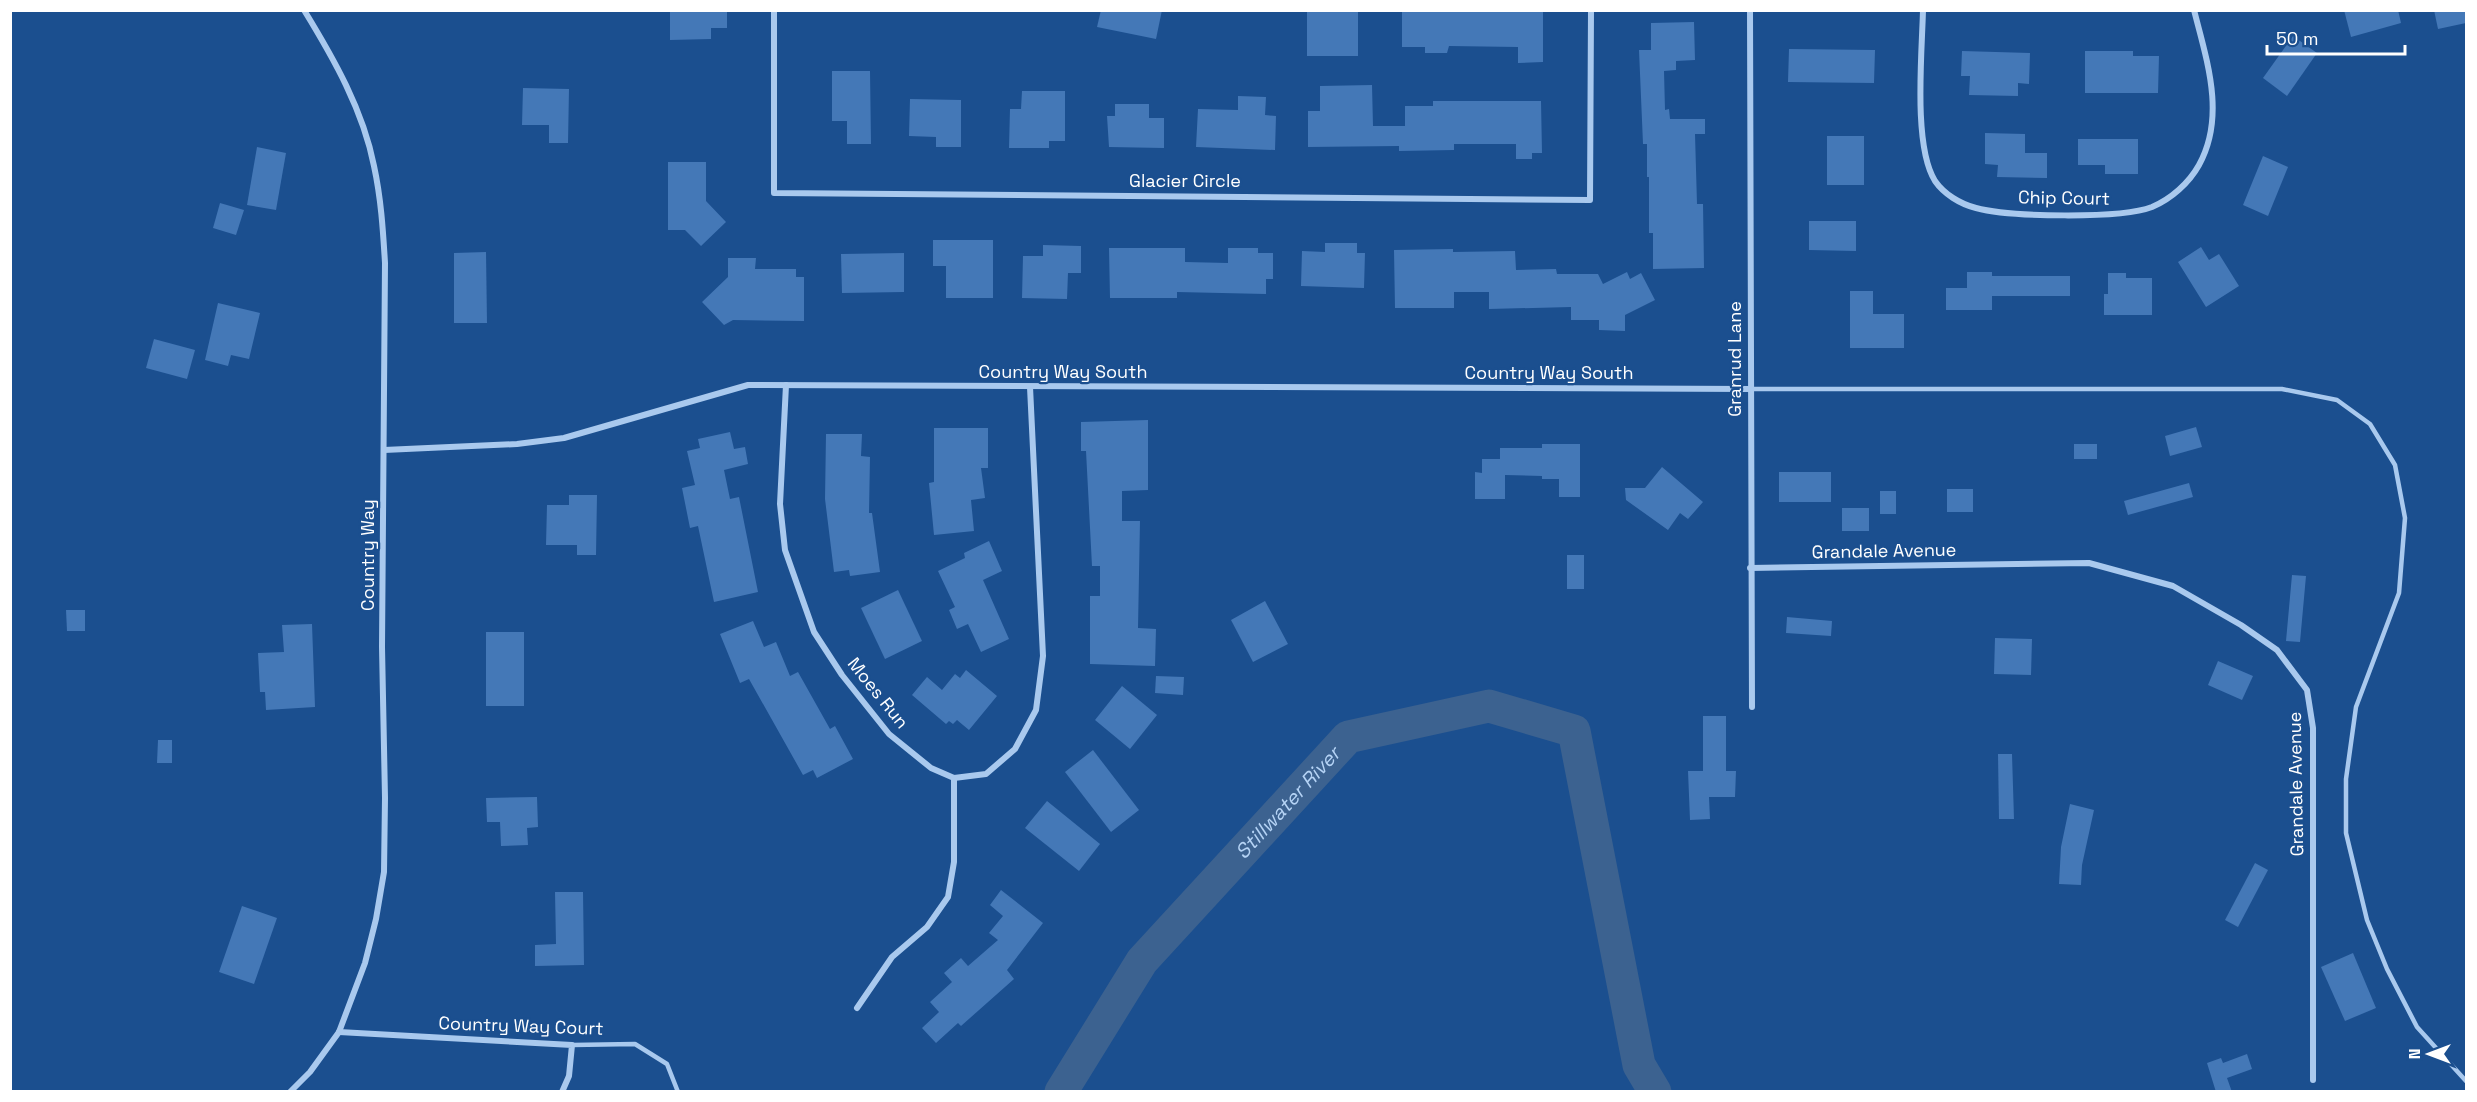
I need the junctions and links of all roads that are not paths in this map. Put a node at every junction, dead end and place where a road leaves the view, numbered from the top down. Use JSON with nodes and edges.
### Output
{"nodes":[{"id":1,"x":304,"y":10,"type":"edge"},
{"id":2,"x":774,"y":10,"type":"edge"},
{"id":3,"x":1591,"y":10,"type":"edge"},
{"id":4,"x":1750,"y":10,"type":"edge"},
{"id":5,"x":1923,"y":10,"type":"edge"},
{"id":6,"x":2194,"y":10,"type":"edge"},
{"id":7,"x":786,"y":385,"type":"junction"},
{"id":8,"x":1030,"y":387,"type":"junction"},
{"id":9,"x":1750,"y":389,"type":"junction"},
{"id":10,"x":384,"y":450,"type":"junction"},
{"id":11,"x":1750,"y":568,"type":"junction"},
{"id":12,"x":1752,"y":707,"type":"dead end"},
{"id":13,"x":954,"y":778,"type":"junction"},
{"id":14,"x":857,"y":1008,"type":"dead end"},
{"id":15,"x":339,"y":1032,"type":"junction"},
{"id":16,"x":572,"y":1045,"type":"junction"},
{"id":17,"x":2313,"y":1080,"type":"dead end"},
{"id":18,"x":2466,"y":1081,"type":"edge"},
{"id":19,"x":290,"y":1092,"type":"edge"},
{"id":20,"x":562,"y":1092,"type":"edge"},
{"id":21,"x":678,"y":1092,"type":"edge"}],
"edges":[{"from":1,"to":10,"type":"street","name":"Country Way"},
{"from":2,"to":3,"type":"street","name":"Glacier Circle"},
{"from":4,"to":9,"type":"street","name":"Granrud Lane"},
{"from":5,"to":6,"type":"street","name":"Chip Court"},
{"from":7,"to":8,"type":"street","name":"Country Way South"},
{"from":7,"to":10,"type":"street","name":"Country Way South"},
{"from":7,"to":13,"type":"street","name":"Moes Run"},
{"from":8,"to":9,"type":"street","name":"Country Way South"},
{"from":8,"to":13,"type":"street"},
{"from":9,"to":11,"type":"street","name":"Granrud Lane"},
{"from":9,"to":18,"type":"lane"},
{"from":10,"to":15,"type":"street","name":"Country Way"},
{"from":11,"to":12,"type":"street","name":"Granrud Lane"},
{"from":11,"to":17,"type":"street","name":"Grandale Avenue"},
{"from":13,"to":14,"type":"street"},
{"from":15,"to":16,"type":"street","name":"Country Way Court"},
{"from":15,"to":19,"type":"street","name":"Country Way"},
{"from":16,"to":20,"type":"street"},
{"from":16,"to":21,"type":"lane","name":"Country Way Court"}]}
